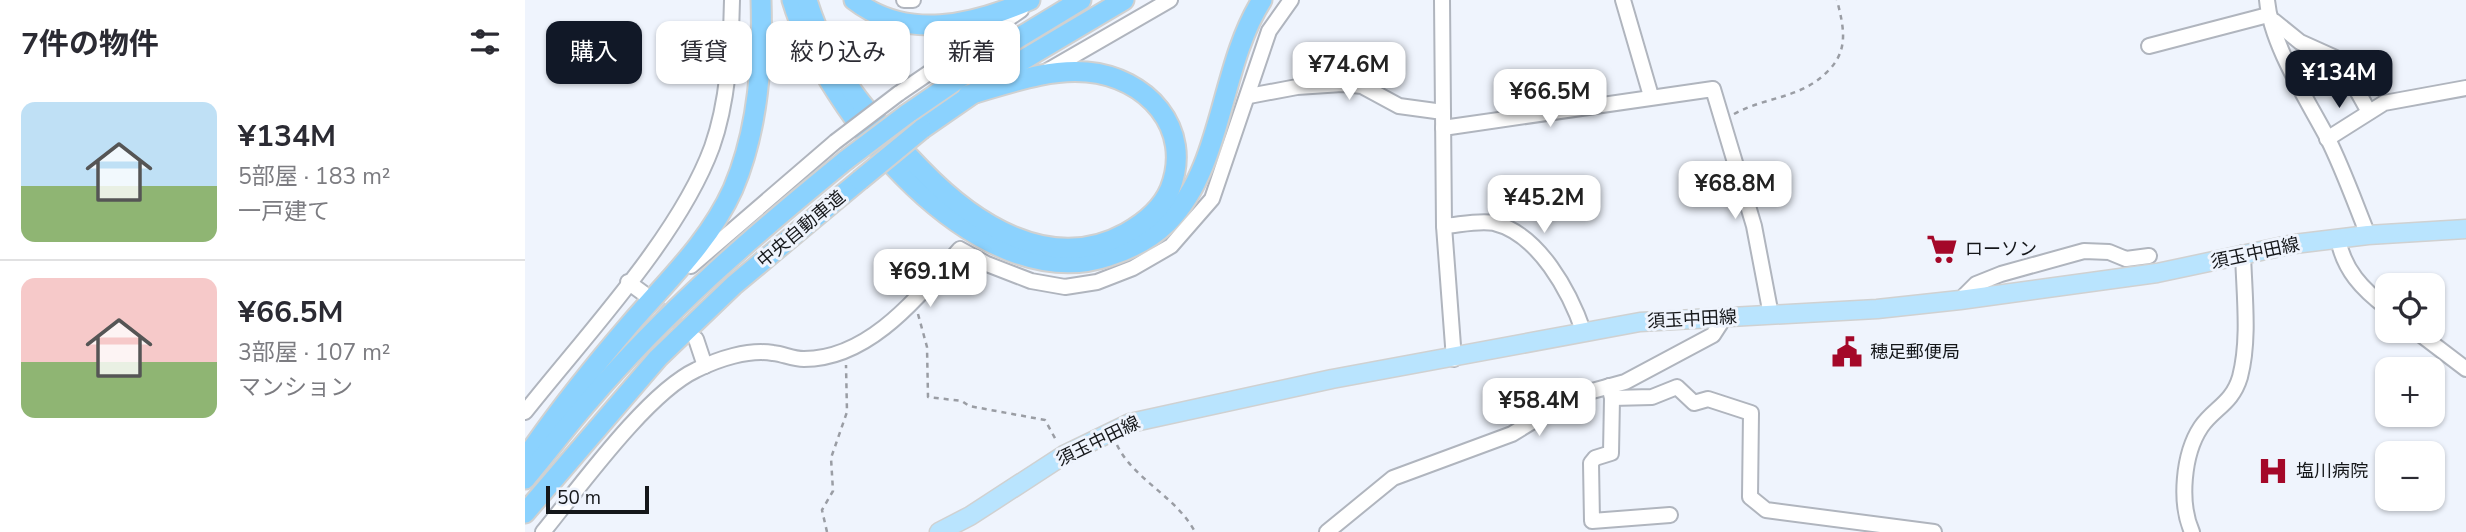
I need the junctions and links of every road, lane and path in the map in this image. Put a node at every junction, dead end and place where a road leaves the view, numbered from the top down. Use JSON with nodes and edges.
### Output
{"nodes":[{"id":1,"x":732,"y":0,"type":"edge"},
{"id":2,"x":761,"y":0,"type":"edge"},
{"id":3,"x":792,"y":0,"type":"edge"},
{"id":4,"x":807,"y":0,"type":"edge"},
{"id":5,"x":854,"y":0,"type":"edge"},
{"id":6,"x":904,"y":0,"type":"edge"},
{"id":7,"x":913,"y":0,"type":"edge"},
{"id":8,"x":1030,"y":0,"type":"edge"},
{"id":9,"x":1036,"y":0,"type":"edge"},
{"id":10,"x":1081,"y":0,"type":"edge"},
{"id":11,"x":1124,"y":0,"type":"edge"},
{"id":12,"x":1170,"y":0,"type":"edge"},
{"id":13,"x":1262,"y":0,"type":"edge"},
{"id":14,"x":1291,"y":0,"type":"edge"},
{"id":15,"x":1442,"y":0,"type":"edge"},
{"id":16,"x":1623,"y":0,"type":"edge"},
{"id":17,"x":1837,"y":0,"type":"edge"},
{"id":18,"x":2268,"y":7,"type":"edge"},
{"id":19,"x":2149,"y":46,"type":"dead end"},
{"id":20,"x":1035,"y":78,"type":"junction"},
{"id":21,"x":2466,"y":88,"type":"edge"},
{"id":22,"x":968,"y":95,"type":"junction"},
{"id":23,"x":1249,"y":96,"type":"junction"},
{"id":24,"x":1651,"y":96,"type":"junction"},
{"id":25,"x":1443,"y":112,"type":"junction"},
{"id":26,"x":2369,"y":112,"type":"junction"},
{"id":27,"x":1723,"y":121,"type":"junction"},
{"id":28,"x":1443,"y":128,"type":"junction"},
{"id":29,"x":2327,"y":139,"type":"junction"},
{"id":30,"x":2465,"y":224,"type":"edge"},
{"id":31,"x":1444,"y":226,"type":"junction"},
{"id":32,"x":2368,"y":235,"type":"junction"},
{"id":33,"x":2338,"y":239,"type":"junction"},
{"id":34,"x":2243,"y":253,"type":"junction"},
{"id":35,"x":2149,"y":256,"type":"dead end"},
{"id":36,"x":628,"y":282,"type":"junction"},
{"id":37,"x":2375,"y":297,"type":"edge"},
{"id":38,"x":647,"y":298,"type":"junction"},
{"id":39,"x":1961,"y":300,"type":"junction"},
{"id":40,"x":912,"y":302,"type":"junction"},
{"id":41,"x":1771,"y":315,"type":"junction"},
{"id":42,"x":1724,"y":318,"type":"junction"},
{"id":43,"x":1584,"y":333,"type":"junction"},
{"id":44,"x":696,"y":339,"type":"tunnel mouth"},
{"id":45,"x":2432,"y":343,"type":"edge"},
{"id":46,"x":844,"y":351,"type":"junction"},
{"id":47,"x":1454,"y":359,"type":"junction"},
{"id":48,"x":705,"y":366,"type":"junction"},
{"id":49,"x":2466,"y":369,"type":"edge"},
{"id":50,"x":1610,"y":392,"type":"junction"},
{"id":51,"x":525,"y":412,"type":"edge"},
{"id":52,"x":1111,"y":432,"type":"junction"},
{"id":53,"x":1064,"y":455,"type":"junction"},
{"id":54,"x":525,"y":459,"type":"edge"},
{"id":55,"x":525,"y":479,"type":"edge"},
{"id":56,"x":525,"y":513,"type":"edge"},
{"id":57,"x":1670,"y":515,"type":"dead end"},
{"id":58,"x":543,"y":532,"type":"edge"},
{"id":59,"x":827,"y":532,"type":"edge"},
{"id":60,"x":939,"y":532,"type":"edge"},
{"id":61,"x":1195,"y":532,"type":"edge"},
{"id":62,"x":1327,"y":532,"type":"edge"},
{"id":63,"x":1934,"y":532,"type":"edge"},
{"id":64,"x":2192,"y":532,"type":"edge"}],
"edges":[{"from":1,"to":36,"type":"street"},
{"from":2,"to":38,"type":"highway"},
{"from":3,"to":13,"type":"highway"},
{"from":4,"to":20,"type":"highway"},
{"from":5,"to":8,"type":"highway"},
{"from":6,"to":7,"type":"street"},
{"from":9,"to":38,"type":"street","bridge":true},
{"from":10,"to":55,"type":"highway","name":"中央自動車道","bridge":true},
{"from":11,"to":22,"type":"highway","name":"中央自動車道"},
{"from":12,"to":20,"type":"street"},
{"from":14,"to":23,"type":"street"},
{"from":15,"to":25,"type":"street"},
{"from":16,"to":24,"type":"street"},
{"from":17,"to":27,"type":"path"},
{"from":18,"to":19,"type":"street"},
{"from":18,"to":26,"type":"street"},
{"from":18,"to":29,"type":"street"},
{"from":20,"to":22,"type":"highway"},
{"from":21,"to":26,"type":"street"},
{"from":22,"to":56,"type":"highway","name":"中央自動車道","bridge":true},
{"from":23,"to":25,"type":"street"},
{"from":23,"to":40,"type":"street"},
{"from":24,"to":27,"type":"street"},
{"from":24,"to":28,"type":"street"},
{"from":25,"to":28,"type":"street"},
{"from":26,"to":29,"type":"street"},
{"from":27,"to":41,"type":"street"},
{"from":28,"to":31,"type":"street"},
{"from":29,"to":32,"type":"street"},
{"from":30,"to":32,"type":"main road","name":"須玉中田線"},
{"from":31,"to":43,"type":"street"},
{"from":31,"to":47,"type":"street"},
{"from":32,"to":33,"type":"main road","name":"須玉中田線"},
{"from":33,"to":34,"type":"main road","name":"須玉中田線"},
{"from":33,"to":37,"type":"street"},
{"from":34,"to":39,"type":"main road","name":"須玉中田線"},
{"from":34,"to":64,"type":"street"},
{"from":35,"to":39,"type":"street"},
{"from":36,"to":38,"type":"street"},
{"from":36,"to":51,"type":"street"},
{"from":38,"to":54,"type":"highway"},
{"from":39,"to":41,"type":"main road","name":"須玉中田線"},
{"from":40,"to":46,"type":"street"},
{"from":40,"to":53,"type":"path"},
{"from":41,"to":42,"type":"main road","name":"須玉中田線"},
{"from":42,"to":43,"type":"main road","name":"須玉中田線"},
{"from":42,"to":50,"type":"street"},
{"from":43,"to":47,"type":"main road","name":"須玉中田線"},
{"from":44,"to":48,"type":"street"},
{"from":45,"to":49,"type":"street"},
{"from":46,"to":48,"type":"street"},
{"from":46,"to":59,"type":"path"},
{"from":47,"to":52,"type":"main road","name":"須玉中田線"},
{"from":48,"to":58,"type":"street"},
{"from":50,"to":57,"type":"street"},
{"from":50,"to":62,"type":"street"},
{"from":50,"to":63,"type":"street"},
{"from":52,"to":53,"type":"main road","name":"須玉中田線"},
{"from":52,"to":61,"type":"path"},
{"from":53,"to":60,"type":"main road","name":"須玉中田線"}]}
